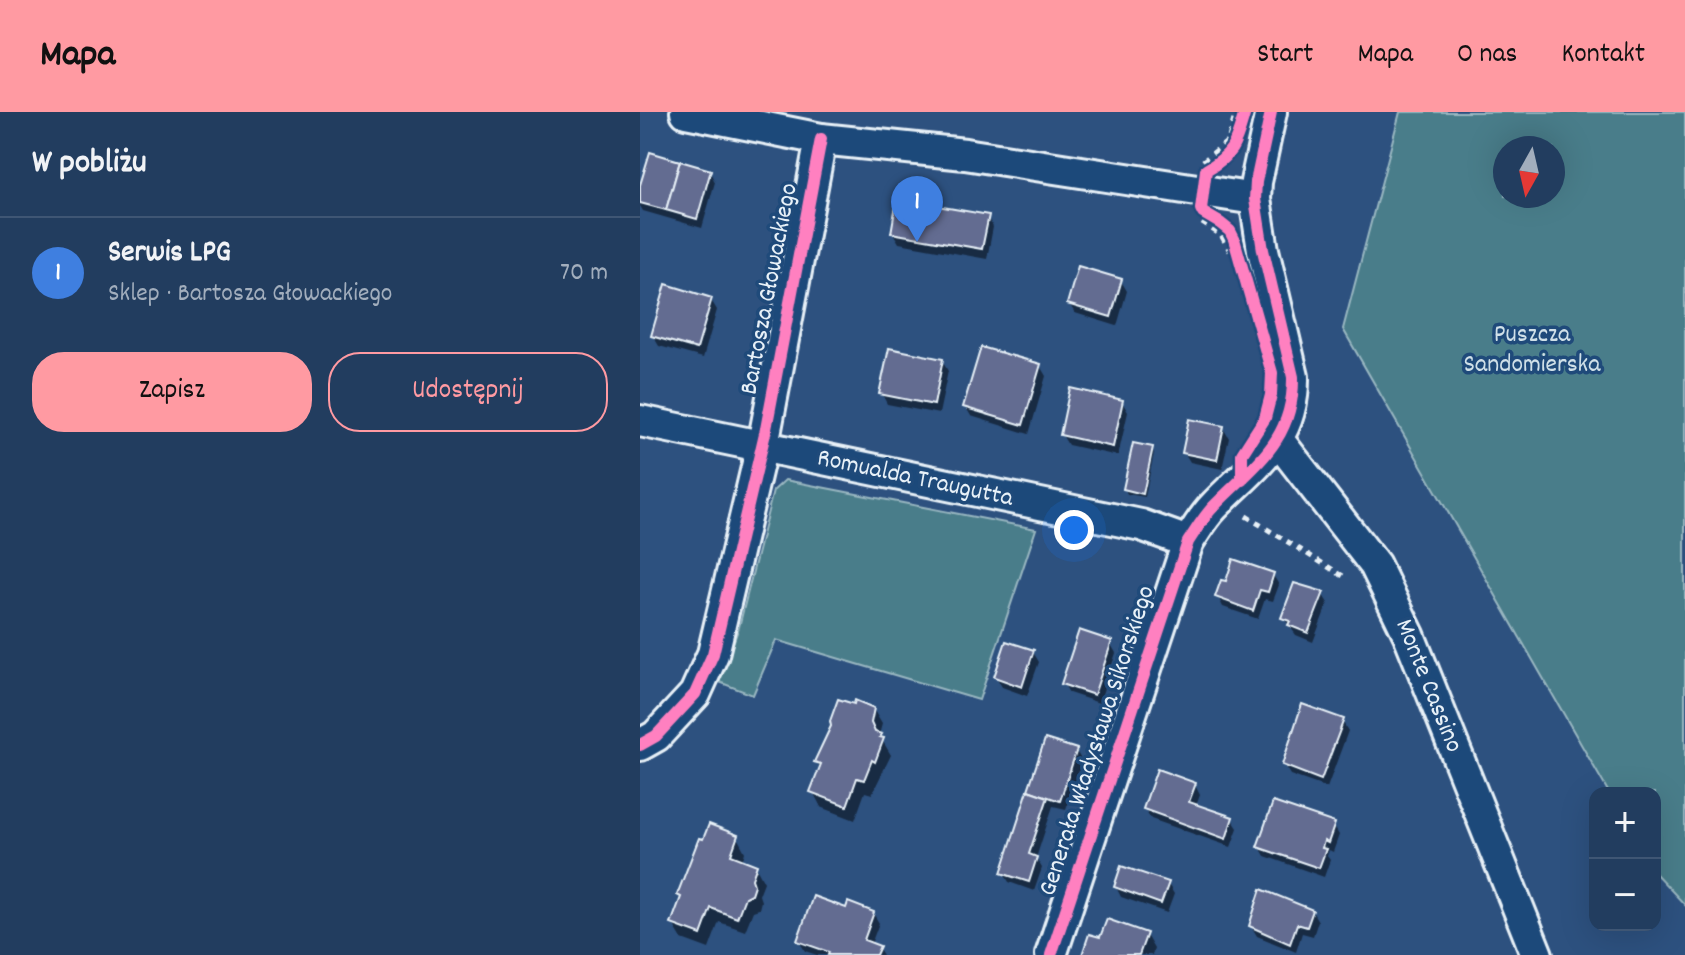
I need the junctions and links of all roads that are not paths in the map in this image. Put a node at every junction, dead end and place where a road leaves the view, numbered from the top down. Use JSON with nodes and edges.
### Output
{"nodes":[{"id":1,"x":686,"y":112,"type":"edge"},
{"id":2,"x":1271,"y":112,"type":"edge"},
{"id":3,"x":821,"y":139,"type":"junction"},
{"id":4,"x":1255,"y":199,"type":"junction"},
{"id":5,"x":640,"y":421,"type":"edge"},
{"id":6,"x":1278,"y":440,"type":"junction"},
{"id":7,"x":762,"y":447,"type":"junction"},
{"id":8,"x":1188,"y":542,"type":"junction"},
{"id":9,"x":640,"y":745,"type":"edge"},
{"id":10,"x":1051,"y":955,"type":"edge"},
{"id":11,"x":1537,"y":955,"type":"edge"}],
"edges":[{"from":1,"to":3,"type":"street"},
{"from":2,"to":4,"type":"street"},
{"from":3,"to":4,"type":"street"},
{"from":3,"to":7,"type":"street","name":"Bartosza Głowackiego"},
{"from":4,"to":6,"type":"street"},
{"from":5,"to":7,"type":"street","name":"Romualda Traugutta"},
{"from":6,"to":8,"type":"street","name":"Generała Władysława Sikorskiego"},
{"from":6,"to":11,"type":"street","name":"Monte Cassino"},
{"from":7,"to":8,"type":"street","name":"Romualda Traugutta"},
{"from":7,"to":9,"type":"street","name":"Bartosza Głowackiego"},
{"from":8,"to":10,"type":"street","name":"Generała Władysława Sikorskiego"}]}
